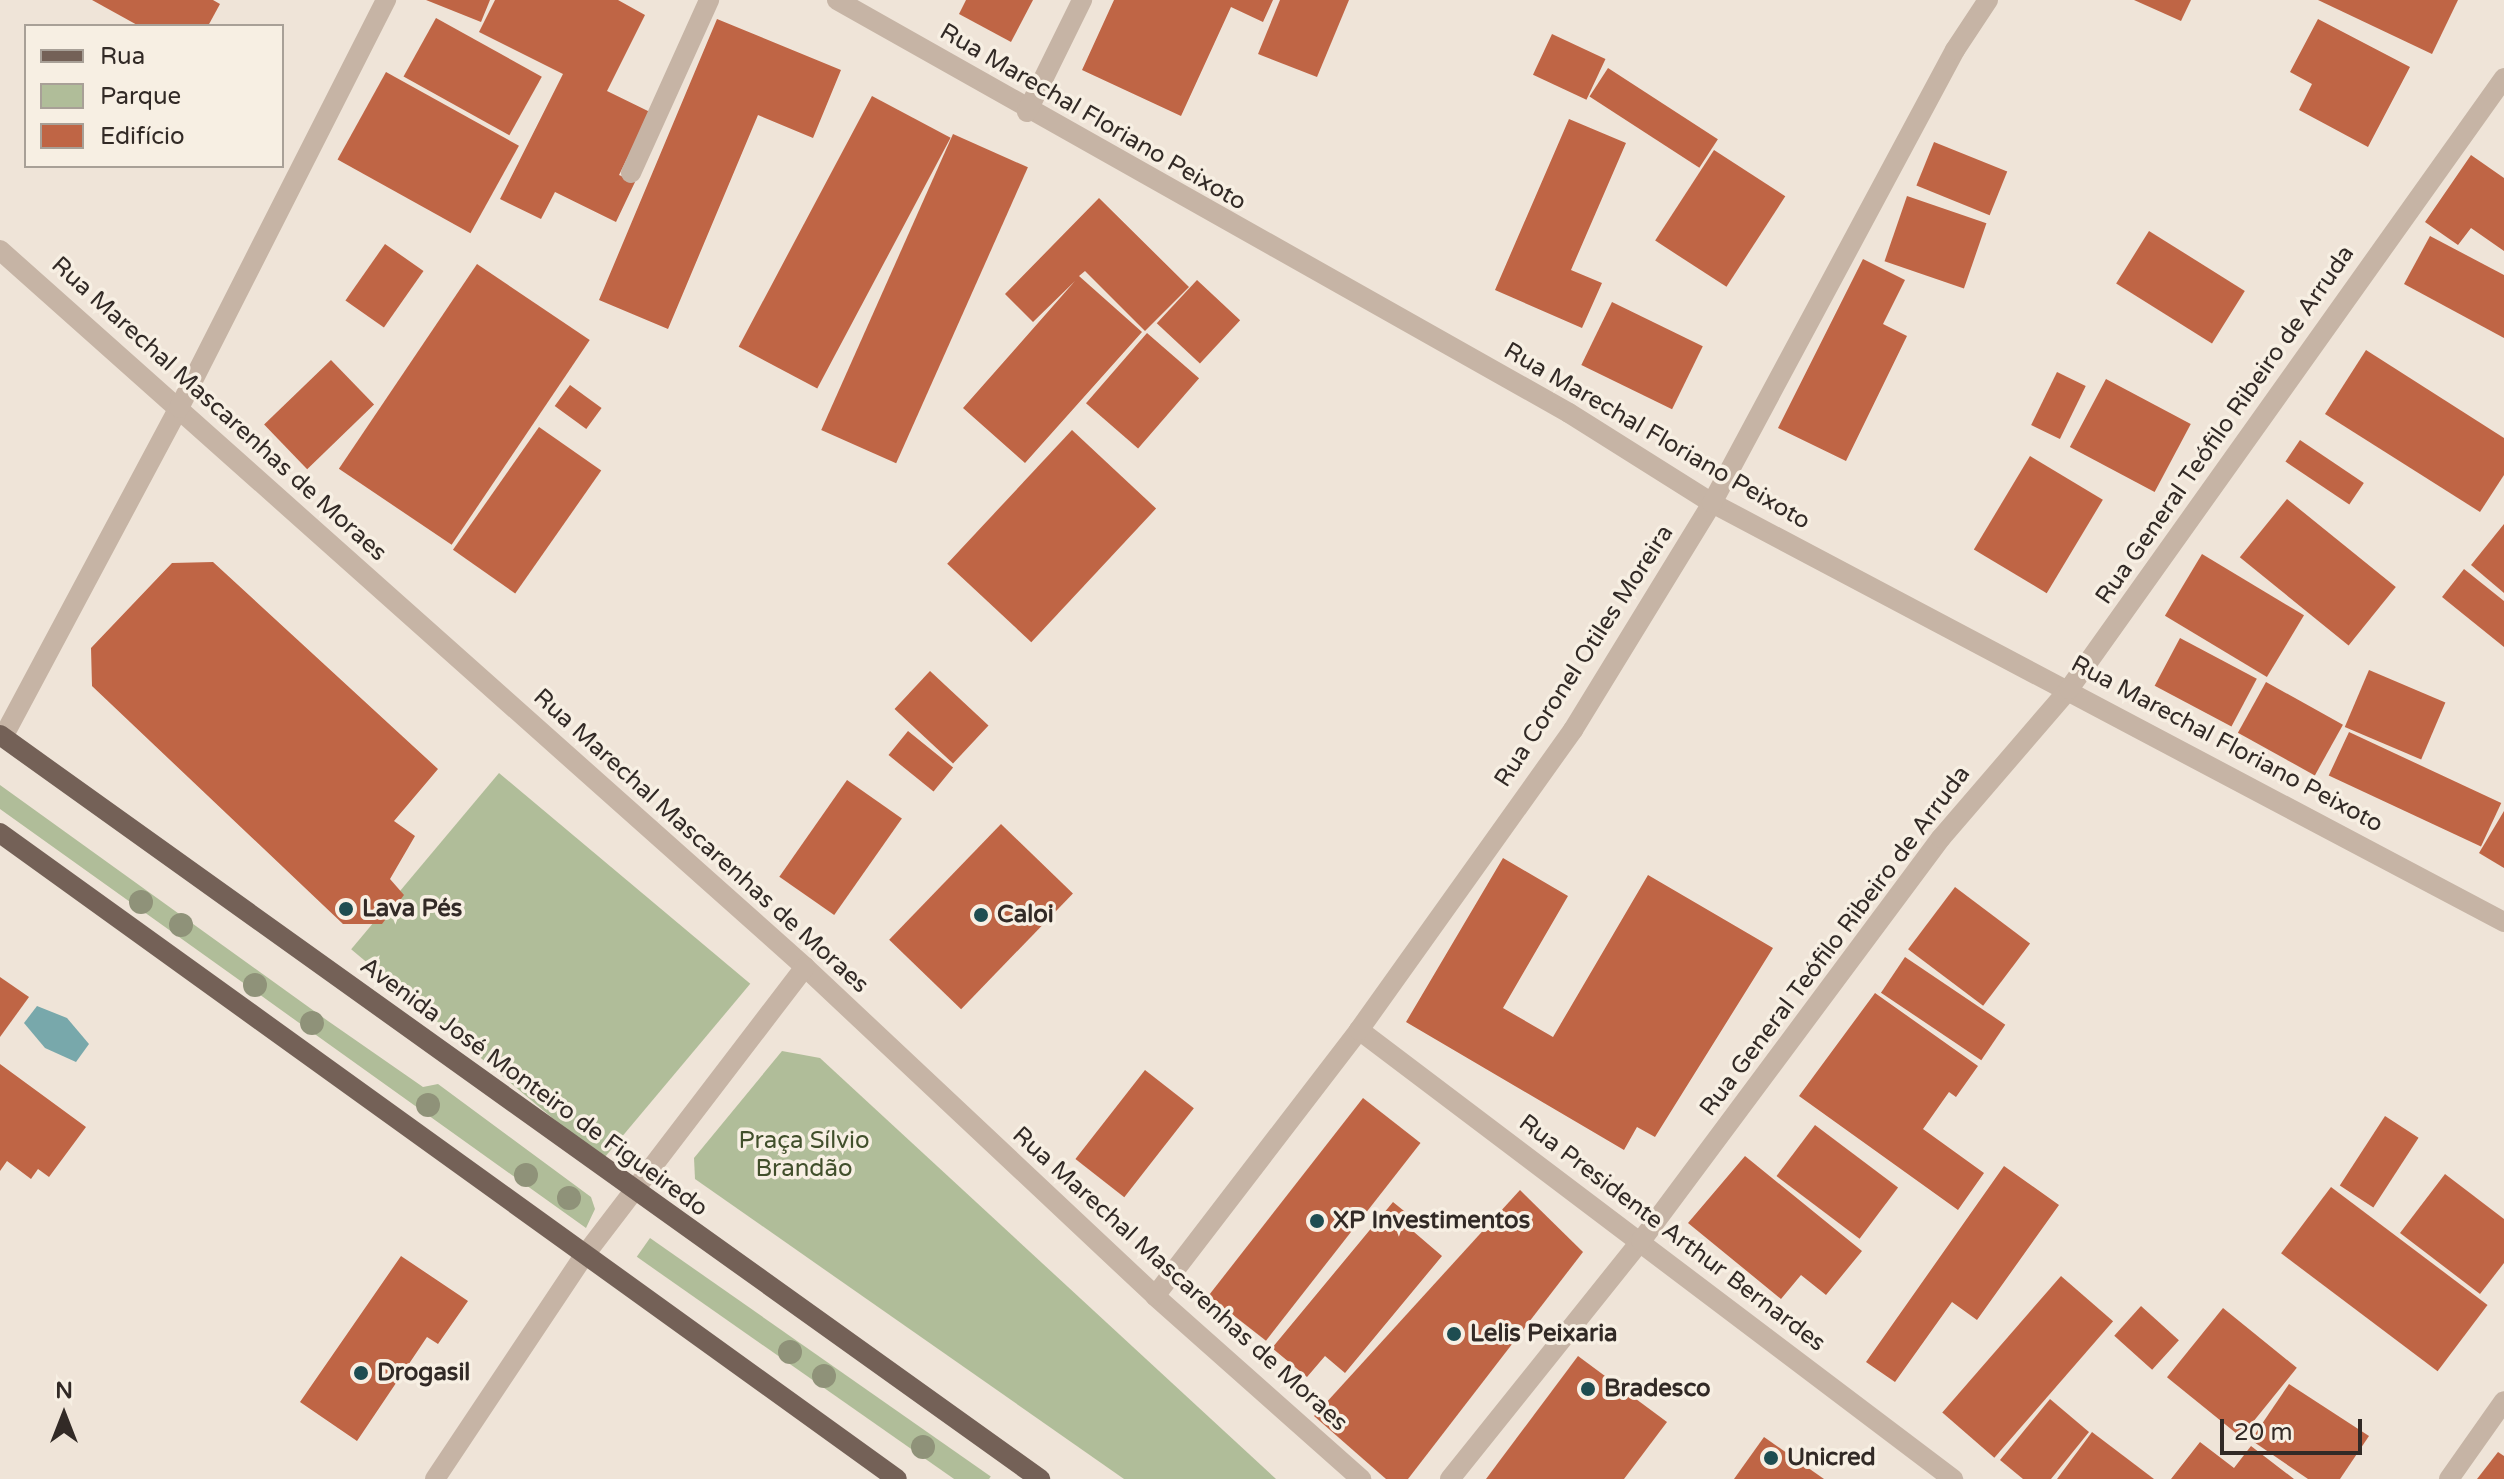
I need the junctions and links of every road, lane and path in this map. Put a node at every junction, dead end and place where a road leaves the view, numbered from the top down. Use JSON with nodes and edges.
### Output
{"nodes":[{"id":1,"x":386,"y":0,"type":"edge"},
{"id":2,"x":709,"y":0,"type":"edge"},
{"id":3,"x":837,"y":0,"type":"edge"},
{"id":4,"x":1082,"y":0,"type":"edge"},
{"id":5,"x":1988,"y":0,"type":"edge"},
{"id":6,"x":2504,"y":78,"type":"edge"},
{"id":7,"x":1027,"y":112,"type":"junction"},
{"id":8,"x":631,"y":173,"type":"dead end"},
{"id":9,"x":0,"y":250,"type":"edge"},
{"id":10,"x":179,"y":408,"type":"junction"},
{"id":11,"x":1712,"y":503,"type":"junction"},
{"id":12,"x":2069,"y":689,"type":"junction"},
{"id":13,"x":1,"y":736,"type":"edge"},
{"id":14,"x":0,"y":833,"type":"edge"},
{"id":15,"x":2504,"y":922,"type":"edge"},
{"id":16,"x":805,"y":967,"type":"junction"},
{"id":17,"x":1359,"y":1030,"type":"junction"},
{"id":18,"x":633,"y":1191,"type":"junction"},
{"id":19,"x":1641,"y":1241,"type":"junction"},
{"id":20,"x":584,"y":1256,"type":"junction"},
{"id":21,"x":1155,"y":1296,"type":"junction"},
{"id":22,"x":2504,"y":1401,"type":"edge"},
{"id":23,"x":435,"y":1479,"type":"edge"},
{"id":24,"x":897,"y":1479,"type":"edge"},
{"id":25,"x":1040,"y":1479,"type":"edge"},
{"id":26,"x":1361,"y":1479,"type":"edge"},
{"id":27,"x":1450,"y":1479,"type":"edge"},
{"id":28,"x":1953,"y":1479,"type":"edge"},
{"id":29,"x":2449,"y":1479,"type":"edge"}],
"edges":[{"from":1,"to":10,"type":"street"},
{"from":2,"to":8,"type":"street"},
{"from":3,"to":7,"type":"street","name":"Rua Marechal Floriano Peixoto"},
{"from":4,"to":7,"type":"street"},
{"from":5,"to":11,"type":"street","name":"Rua Coronel Otiles Moreira"},
{"from":6,"to":12,"type":"street","name":"Rua General Teófilo Ribeiro de Arruda"},
{"from":7,"to":11,"type":"street","name":"Rua Marechal Floriano Peixoto"},
{"from":9,"to":10,"type":"street","name":"Rua Marechal Mascarenhas de Moraes"},
{"from":10,"to":13,"type":"street"},
{"from":10,"to":16,"type":"street","name":"Rua Marechal Mascarenhas de Moraes"},
{"from":11,"to":12,"type":"street","name":"Rua Marechal Floriano Peixoto"},
{"from":11,"to":17,"type":"street","name":"Rua Coronel Otiles Moreira"},
{"from":12,"to":15,"type":"street","name":"Rua Marechal Floriano Peixoto"},
{"from":12,"to":19,"type":"street","name":"Rua General Teófilo Ribeiro de Arruda"},
{"from":13,"to":18,"type":"main road","name":"Avenida José Monteiro de Figueiredo"},
{"from":14,"to":20,"type":"main road"},
{"from":16,"to":18,"type":"street"},
{"from":16,"to":21,"type":"street","name":"Rua Marechal Mascarenhas de Moraes"},
{"from":17,"to":19,"type":"street","name":"Rua Presidente Arthur Bernardes"},
{"from":17,"to":21,"type":"street","name":"Rua Coronel Otiles Moreira"},
{"from":18,"to":20,"type":"street"},
{"from":18,"to":25,"type":"main road","name":"Avenida José Monteiro de Figueiredo"},
{"from":19,"to":27,"type":"street","name":"Rua General Teófilo Ribeiro de Arruda"},
{"from":19,"to":28,"type":"street","name":"Rua Presidente Arthur Bernardes"},
{"from":20,"to":23,"type":"street"},
{"from":20,"to":24,"type":"main road"},
{"from":21,"to":26,"type":"street","name":"Rua Marechal Mascarenhas de Moraes"},
{"from":22,"to":29,"type":"street"}]}
